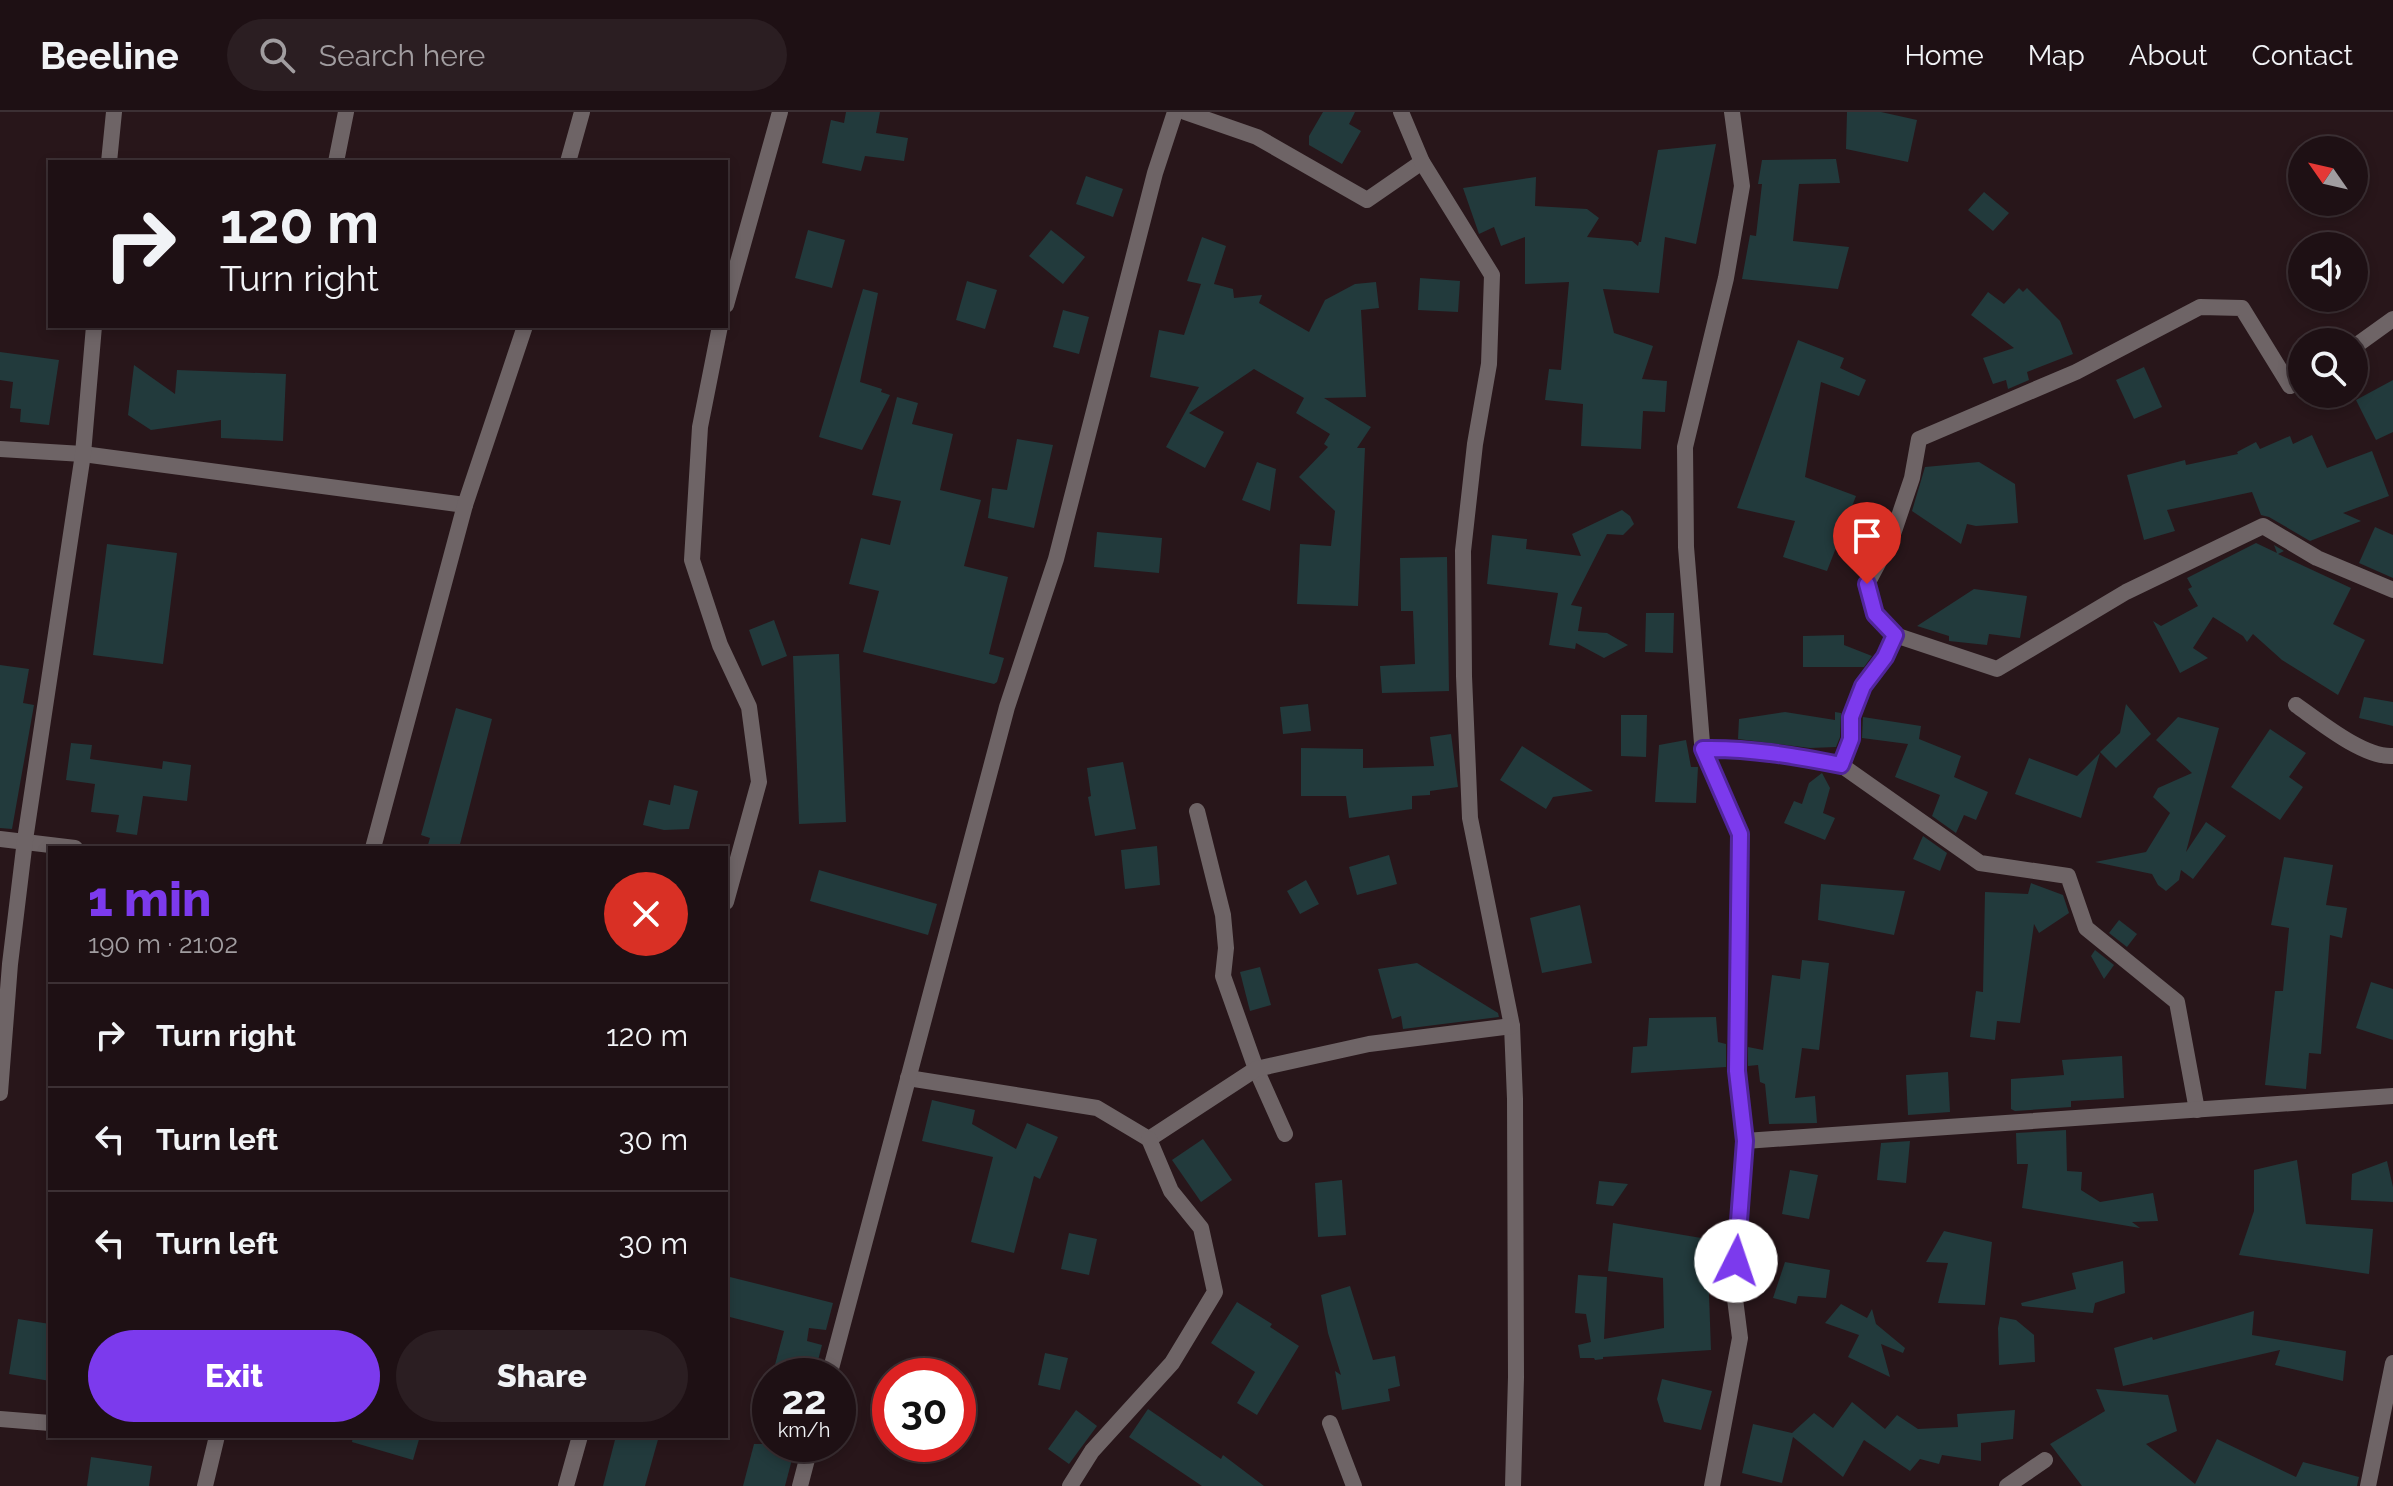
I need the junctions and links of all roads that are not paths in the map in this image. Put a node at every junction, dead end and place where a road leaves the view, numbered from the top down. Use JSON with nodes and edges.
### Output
{"nodes":[{"id":1,"x":114,"y":112,"type":"edge"},
{"id":2,"x":346,"y":112,"type":"edge"},
{"id":3,"x":582,"y":112,"type":"edge"},
{"id":4,"x":780,"y":112,"type":"edge"},
{"id":5,"x":1175,"y":112,"type":"edge"},
{"id":6,"x":1185,"y":112,"type":"edge"},
{"id":7,"x":1401,"y":112,"type":"edge"},
{"id":8,"x":1732,"y":112,"type":"edge"},
{"id":9,"x":109,"y":160,"type":"edge"},
{"id":10,"x":336,"y":160,"type":"edge"},
{"id":11,"x":569,"y":160,"type":"edge"},
{"id":12,"x":1422,"y":162,"type":"junction"},
{"id":13,"x":728,"y":298,"type":"edge"},
{"id":14,"x":2393,"y":319,"type":"edge"},
{"id":15,"x":94,"y":328,"type":"edge"},
{"id":16,"x":524,"y":328,"type":"edge"},
{"id":17,"x":720,"y":328,"type":"edge"},
{"id":18,"x":2368,"y":337,"type":"edge"},
{"id":19,"x":2288,"y":383,"type":"edge"},
{"id":20,"x":0,"y":449,"type":"edge"},
{"id":21,"x":83,"y":454,"type":"junction"},
{"id":22,"x":465,"y":505,"type":"junction"},
{"id":23,"x":2393,"y":590,"type":"edge"},
{"id":24,"x":1895,"y":635,"type":"junction"},
{"id":25,"x":2296,"y":705,"type":"dead end"},
{"id":26,"x":1703,"y":749,"type":"junction"},
{"id":27,"x":2393,"y":756,"type":"edge"},
{"id":28,"x":1841,"y":765,"type":"junction"},
{"id":29,"x":1197,"y":811,"type":"dead end"},
{"id":30,"x":0,"y":839,"type":"edge"},
{"id":31,"x":25,"y":840,"type":"junction"},
{"id":32,"x":62,"y":846,"type":"edge"},
{"id":33,"x":374,"y":846,"type":"edge"},
{"id":34,"x":728,"y":895,"type":"edge"},
{"id":35,"x":1512,"y":1026,"type":"junction"},
{"id":36,"x":1256,"y":1069,"type":"junction"},
{"id":37,"x":908,"y":1078,"type":"junction"},
{"id":38,"x":0,"y":1093,"type":"edge"},
{"id":39,"x":2393,"y":1096,"type":"edge"},
{"id":40,"x":2197,"y":1110,"type":"junction"},
{"id":41,"x":1285,"y":1134,"type":"dead end"},
{"id":42,"x":1149,"y":1139,"type":"junction"},
{"id":43,"x":1745,"y":1141,"type":"junction"},
{"id":44,"x":834,"y":1358,"type":"edge"},
{"id":45,"x":2393,"y":1363,"type":"edge"},
{"id":46,"x":0,"y":1419,"type":"edge"},
{"id":47,"x":48,"y":1423,"type":"edge"},
{"id":48,"x":1330,"y":1423,"type":"dead end"},
{"id":49,"x":217,"y":1438,"type":"edge"},
{"id":50,"x":579,"y":1438,"type":"edge"},
{"id":51,"x":2045,"y":1460,"type":"dead end"},
{"id":52,"x":806,"y":1462,"type":"edge"},
{"id":53,"x":205,"y":1486,"type":"edge"},
{"id":54,"x":566,"y":1486,"type":"edge"},
{"id":55,"x":800,"y":1486,"type":"edge"},
{"id":56,"x":1070,"y":1486,"type":"edge"},
{"id":57,"x":1354,"y":1486,"type":"edge"},
{"id":58,"x":1513,"y":1486,"type":"edge"},
{"id":59,"x":1712,"y":1486,"type":"edge"},
{"id":60,"x":2007,"y":1486,"type":"edge"},
{"id":61,"x":2368,"y":1486,"type":"edge"}],
"edges":[{"from":1,"to":9,"type":"street"},
{"from":2,"to":10,"type":"street"},
{"from":3,"to":11,"type":"street"},
{"from":4,"to":13,"type":"street"},
{"from":5,"to":37,"type":"street"},
{"from":6,"to":12,"type":"street"},
{"from":7,"to":12,"type":"street"},
{"from":8,"to":26,"type":"street"},
{"from":12,"to":35,"type":"street"},
{"from":14,"to":18,"type":"street"},
{"from":15,"to":21,"type":"street"},
{"from":16,"to":22,"type":"street"},
{"from":17,"to":34,"type":"street"},
{"from":19,"to":24,"type":"street"},
{"from":20,"to":21,"type":"street"},
{"from":21,"to":22,"type":"street"},
{"from":21,"to":31,"type":"street"},
{"from":22,"to":33,"type":"street"},
{"from":23,"to":24,"type":"street"},
{"from":24,"to":28,"type":"street"},
{"from":25,"to":27,"type":"street"},
{"from":26,"to":28,"type":"street"},
{"from":26,"to":43,"type":"street"},
{"from":28,"to":40,"type":"street"},
{"from":29,"to":36,"type":"street"},
{"from":30,"to":31,"type":"street"},
{"from":31,"to":32,"type":"street"},
{"from":31,"to":38,"type":"street"},
{"from":35,"to":36,"type":"street"},
{"from":35,"to":58,"type":"street"},
{"from":36,"to":41,"type":"street"},
{"from":36,"to":42,"type":"street"},
{"from":37,"to":42,"type":"street"},
{"from":37,"to":44,"type":"street"},
{"from":39,"to":40,"type":"street"},
{"from":40,"to":43,"type":"street"},
{"from":42,"to":56,"type":"street"},
{"from":43,"to":59,"type":"street"},
{"from":45,"to":61,"type":"street"},
{"from":46,"to":47,"type":"street"},
{"from":48,"to":57,"type":"street"},
{"from":49,"to":53,"type":"street"},
{"from":50,"to":54,"type":"street"},
{"from":51,"to":60,"type":"street"},
{"from":52,"to":55,"type":"street"}]}
